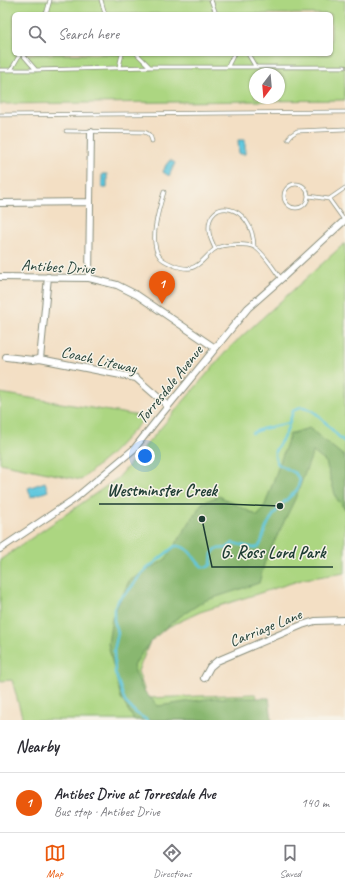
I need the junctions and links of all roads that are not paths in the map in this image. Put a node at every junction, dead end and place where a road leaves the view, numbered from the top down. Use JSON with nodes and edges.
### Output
{"nodes":[{"id":1,"x":50,"y":0,"type":"edge"},
{"id":2,"x":101,"y":0,"type":"edge"},
{"id":3,"x":211,"y":0,"type":"edge"},
{"id":4,"x":46,"y":12,"type":"edge"},
{"id":5,"x":104,"y":12,"type":"edge"},
{"id":6,"x":215,"y":12,"type":"edge"},
{"id":7,"x":20,"y":56,"type":"edge"},
{"id":8,"x":23,"y":56,"type":"edge"},
{"id":9,"x":122,"y":56,"type":"edge"},
{"id":10,"x":139,"y":56,"type":"edge"},
{"id":11,"x":233,"y":56,"type":"edge"},
{"id":12,"x":249,"y":56,"type":"edge"},
{"id":13,"x":228,"y":66,"type":"junction"},
{"id":14,"x":256,"y":66,"type":"junction"},
{"id":15,"x":119,"y":67,"type":"junction"},
{"id":16,"x":150,"y":67,"type":"junction"},
{"id":17,"x":345,"y":67,"type":"edge"},
{"id":18,"x":0,"y":70,"type":"edge"},
{"id":19,"x":11,"y":70,"type":"junction"},
{"id":20,"x":36,"y":70,"type":"junction"},
{"id":21,"x":345,"y":112,"type":"edge"},
{"id":22,"x":0,"y":115,"type":"edge"},
{"id":23,"x":345,"y":129,"type":"edge"},
{"id":24,"x":66,"y":131,"type":"dead end"},
{"id":25,"x":91,"y":132,"type":"junction"},
{"id":26,"x":288,"y":140,"type":"dead end"},
{"id":27,"x":152,"y":141,"type":"dead end"},
{"id":28,"x":345,"y":188,"type":"edge"},
{"id":29,"x":164,"y":192,"type":"dead end"},
{"id":30,"x":308,"y":196,"type":"junction"},
{"id":31,"x":329,"y":198,"type":"junction"},
{"id":32,"x":90,"y":202,"type":"junction"},
{"id":33,"x":0,"y":203,"type":"edge"},
{"id":34,"x":345,"y":220,"type":"edge"},
{"id":35,"x":254,"y":247,"type":"junction"},
{"id":36,"x":215,"y":248,"type":"junction"},
{"id":37,"x":0,"y":276,"type":"edge"},
{"id":38,"x":48,"y":277,"type":"junction"},
{"id":39,"x":89,"y":278,"type":"junction"},
{"id":40,"x":281,"y":279,"type":"junction"},
{"id":41,"x":215,"y":348,"type":"junction"},
{"id":42,"x":6,"y":357,"type":"dead end"},
{"id":43,"x":40,"y":359,"type":"junction"},
{"id":44,"x":168,"y":406,"type":"junction"},
{"id":45,"x":0,"y":548,"type":"edge"},
{"id":46,"x":345,"y":620,"type":"edge"},
{"id":47,"x":204,"y":678,"type":"dead end"}],
"edges":[{"from":1,"to":4,"type":"lane"},
{"from":2,"to":5,"type":"lane"},
{"from":3,"to":6,"type":"lane"},
{"from":7,"to":19,"type":"lane"},
{"from":8,"to":20,"type":"lane"},
{"from":9,"to":15,"type":"lane"},
{"from":10,"to":16,"type":"lane"},
{"from":11,"to":13,"type":"lane"},
{"from":12,"to":14,"type":"lane"},
{"from":13,"to":14,"type":"lane"},
{"from":13,"to":16,"type":"lane"},
{"from":14,"to":17,"type":"lane"},
{"from":15,"to":16,"type":"lane"},
{"from":15,"to":20,"type":"lane"},
{"from":18,"to":19,"type":"lane"},
{"from":19,"to":20,"type":"lane"},
{"from":21,"to":22,"type":"lane"},
{"from":23,"to":26,"type":"lane"},
{"from":24,"to":25,"type":"lane"},
{"from":25,"to":27,"type":"lane"},
{"from":25,"to":32,"type":"street"},
{"from":28,"to":31,"type":"lane"},
{"from":29,"to":36,"type":"lane"},
{"from":30,"to":30,"type":"lane"},
{"from":30,"to":31,"type":"lane"},
{"from":31,"to":34,"type":"lane"},
{"from":32,"to":33,"type":"street"},
{"from":32,"to":39,"type":"street"},
{"from":34,"to":40,"type":"street","name":"Torresdale Avenue"},
{"from":35,"to":36,"type":"lane"},
{"from":35,"to":36,"type":"lane"},
{"from":35,"to":40,"type":"lane"},
{"from":37,"to":38,"type":"street","name":"Antibes Drive"},
{"from":38,"to":39,"type":"street","name":"Antibes Drive"},
{"from":38,"to":43,"type":"street","name":"Coach Liteway"},
{"from":39,"to":41,"type":"street","name":"Antibes Drive"},
{"from":40,"to":41,"type":"street","name":"Torresdale Avenue"},
{"from":41,"to":44,"type":"street","name":"Torresdale Avenue"},
{"from":42,"to":43,"type":"street","name":"Coach Liteway"},
{"from":43,"to":44,"type":"street","name":"Coach Liteway"},
{"from":44,"to":45,"type":"street","name":"Torresdale Avenue"},
{"from":46,"to":47,"type":"street","name":"Carriage Lane"}]}
